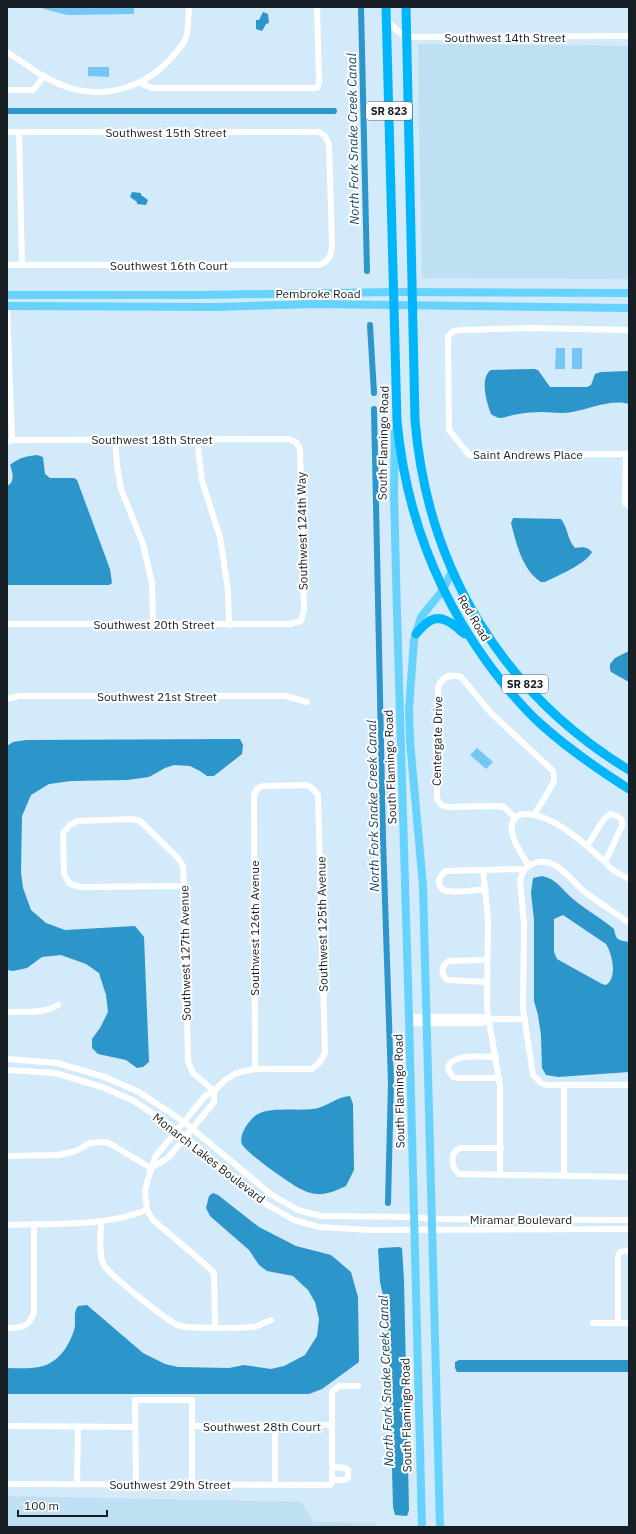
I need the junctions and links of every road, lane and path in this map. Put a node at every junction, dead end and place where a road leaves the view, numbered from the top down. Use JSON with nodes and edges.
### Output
{"nodes":[{"id":1,"x":188,"y":7,"type":"edge"},
{"id":2,"x":317,"y":7,"type":"edge"},
{"id":3,"x":386,"y":7,"type":"edge"},
{"id":4,"x":406,"y":7,"type":"edge"},
{"id":5,"x":386,"y":20,"type":"junction"},
{"id":6,"x":407,"y":36,"type":"junction"},
{"id":7,"x":629,"y":36,"type":"edge"},
{"id":8,"x":7,"y":52,"type":"edge"},
{"id":9,"x":44,"y":76,"type":"junction"},
{"id":10,"x":140,"y":83,"type":"junction"},
{"id":11,"x":7,"y":90,"type":"edge"},
{"id":12,"x":7,"y":132,"type":"edge"},
{"id":13,"x":19,"y":132,"type":"junction"},
{"id":14,"x":329,"y":260,"type":"joint"},
{"id":15,"x":7,"y":265,"type":"edge"},
{"id":16,"x":22,"y":265,"type":"junction"},
{"id":17,"x":394,"y":292,"type":"junction"},
{"id":18,"x":411,"y":292,"type":"junction"},
{"id":19,"x":629,"y":293,"type":"edge"},
{"id":20,"x":7,"y":295,"type":"edge"},
{"id":21,"x":161,"y":295,"type":"junction"},
{"id":22,"x":7,"y":306,"type":"edge"},
{"id":23,"x":394,"y":306,"type":"junction"},
{"id":24,"x":412,"y":306,"type":"junction"},
{"id":25,"x":161,"y":307,"type":"junction"},
{"id":26,"x":629,"y":308,"type":"edge"},
{"id":27,"x":629,"y":330,"type":"edge"},
{"id":28,"x":396,"y":401,"type":"junction"},
{"id":29,"x":115,"y":439,"type":"junction"},
{"id":30,"x":197,"y":439,"type":"junction"},
{"id":31,"x":10,"y":441,"type":"edge"},
{"id":32,"x":296,"y":442,"type":"joint"},
{"id":33,"x":629,"y":506,"type":"edge"},
{"id":34,"x":452,"y":571,"type":"junction"},
{"id":35,"x":443,"y":590,"type":"junction"},
{"id":36,"x":301,"y":621,"type":"joint"},
{"id":37,"x":7,"y":624,"type":"edge"},
{"id":38,"x":153,"y":624,"type":"junction"},
{"id":39,"x":229,"y":625,"type":"junction"},
{"id":40,"x":416,"y":634,"type":"junction"},
{"id":41,"x":471,"y":638,"type":"junction"},
{"id":42,"x":7,"y":699,"type":"edge"},
{"id":43,"x":306,"y":702,"type":"dead end"},
{"id":44,"x":629,"y":770,"type":"edge"},
{"id":45,"x":312,"y":788,"type":"joint"},
{"id":46,"x":629,"y":789,"type":"edge"},
{"id":47,"x":534,"y":815,"type":"junction"},
{"id":48,"x":515,"y":818,"type":"junction"},
{"id":49,"x":587,"y":846,"type":"junction"},
{"id":50,"x":605,"y":862,"type":"junction"},
{"id":51,"x":526,"y":868,"type":"junction"},
{"id":52,"x":483,"y":870,"type":"junction"},
{"id":53,"x":629,"y":879,"type":"edge"},
{"id":54,"x":184,"y":886,"type":"junction"},
{"id":55,"x":486,"y":889,"type":"junction"},
{"id":56,"x":628,"y":921,"type":"edge"},
{"id":57,"x":487,"y":960,"type":"junction"},
{"id":58,"x":487,"y":982,"type":"junction"},
{"id":59,"x":58,"y":1005,"type":"dead end"},
{"id":60,"x":7,"y":1012,"type":"edge"},
{"id":61,"x":525,"y":1019,"type":"junction"},
{"id":62,"x":409,"y":1020,"type":"junction"},
{"id":63,"x":428,"y":1020,"type":"junction"},
{"id":64,"x":490,"y":1020,"type":"junction"},
{"id":65,"x":496,"y":1057,"type":"junction"},
{"id":66,"x":7,"y":1060,"type":"edge"},
{"id":67,"x":255,"y":1069,"type":"junction"},
{"id":68,"x":7,"y":1070,"type":"edge"},
{"id":69,"x":499,"y":1078,"type":"junction"},
{"id":70,"x":564,"y":1085,"type":"junction"},
{"id":71,"x":629,"y":1085,"type":"edge"},
{"id":72,"x":214,"y":1091,"type":"junction"},
{"id":73,"x":184,"y":1122,"type":"junction"},
{"id":74,"x":192,"y":1129,"type":"junction"},
{"id":75,"x":177,"y":1130,"type":"junction"},
{"id":76,"x":185,"y":1137,"type":"junction"},
{"id":77,"x":500,"y":1148,"type":"junction"},
{"id":78,"x":7,"y":1156,"type":"edge"},
{"id":79,"x":152,"y":1168,"type":"junction"},
{"id":80,"x":500,"y":1174,"type":"junction"},
{"id":81,"x":564,"y":1176,"type":"junction"},
{"id":82,"x":629,"y":1176,"type":"edge"},
{"id":83,"x":146,"y":1210,"type":"junction"},
{"id":84,"x":414,"y":1217,"type":"junction"},
{"id":85,"x":432,"y":1219,"type":"junction"},
{"id":86,"x":629,"y":1220,"type":"edge"},
{"id":87,"x":101,"y":1222,"type":"junction"},
{"id":88,"x":34,"y":1224,"type":"junction"},
{"id":89,"x":7,"y":1225,"type":"edge"},
{"id":90,"x":432,"y":1229,"type":"junction"},
{"id":91,"x":629,"y":1229,"type":"edge"},
{"id":92,"x":414,"y":1230,"type":"junction"},
{"id":93,"x":629,"y":1250,"type":"edge"},
{"id":94,"x":271,"y":1320,"type":"dead end"},
{"id":95,"x":593,"y":1323,"type":"dead end"},
{"id":96,"x":618,"y":1323,"type":"junction"},
{"id":97,"x":629,"y":1323,"type":"edge"},
{"id":98,"x":215,"y":1327,"type":"junction"},
{"id":99,"x":7,"y":1328,"type":"edge"},
{"id":100,"x":358,"y":1386,"type":"dead end"},
{"id":101,"x":332,"y":1425,"type":"junction"},
{"id":102,"x":7,"y":1426,"type":"edge"},
{"id":103,"x":78,"y":1426,"type":"junction"},
{"id":104,"x":193,"y":1426,"type":"junction"},
{"id":105,"x":275,"y":1426,"type":"junction"},
{"id":106,"x":135,"y":1427,"type":"junction"},
{"id":107,"x":333,"y":1467,"type":"junction"},
{"id":108,"x":332,"y":1482,"type":"junction"},
{"id":109,"x":7,"y":1484,"type":"edge"},
{"id":110,"x":78,"y":1484,"type":"junction"},
{"id":111,"x":136,"y":1484,"type":"junction"},
{"id":112,"x":192,"y":1484,"type":"junction"},
{"id":113,"x":275,"y":1485,"type":"junction"},
{"id":114,"x":422,"y":1527,"type":"edge"},
{"id":115,"x":440,"y":1527,"type":"edge"}],
"edges":[{"from":1,"to":10,"type":"street"},
{"from":2,"to":10,"type":"street"},
{"from":3,"to":5,"type":"highway","name":"South Flamingo Road","number":"SR 823"},
{"from":4,"to":6,"type":"highway","number":"SR 823"},
{"from":5,"to":6,"type":"street"},
{"from":5,"to":17,"type":"highway","name":"South Flamingo Road","number":"SR 823"},
{"from":6,"to":7,"type":"street","name":"Southwest 14th Street"},
{"from":6,"to":18,"type":"highway","number":"SR 823"},
{"from":8,"to":9,"type":"street"},
{"from":9,"to":10,"type":"street"},
{"from":9,"to":11,"type":"street"},
{"from":12,"to":13,"type":"street","name":"Southwest 15th Street"},
{"from":13,"to":14,"type":"street","name":"Southwest 15th Street"},
{"from":13,"to":16,"type":"street"},
{"from":14,"to":16,"type":"street","name":"Southwest 16th Court"},
{"from":15,"to":16,"type":"street","name":"Southwest 16th Court"},
{"from":17,"to":18,"type":"main road","name":"Pembroke Road"},
{"from":17,"to":21,"type":"main road","name":"Pembroke Road"},
{"from":17,"to":23,"type":"highway","name":"South Flamingo Road","number":"SR 823"},
{"from":18,"to":19,"type":"main road","name":"Pembroke Road"},
{"from":18,"to":24,"type":"highway","number":"SR 823"},
{"from":20,"to":21,"type":"main road","name":"Pembroke Road"},
{"from":21,"to":25,"type":"street"},
{"from":22,"to":25,"type":"main road","name":"Pembroke Road"},
{"from":22,"to":31,"type":"street"},
{"from":23,"to":24,"type":"main road","name":"Pembroke Road"},
{"from":23,"to":25,"type":"main road","name":"Pembroke Road"},
{"from":23,"to":28,"type":"highway","name":"South Flamingo Road","number":"SR 823"},
{"from":24,"to":26,"type":"main road","name":"Pembroke Road"},
{"from":24,"to":34,"type":"highway","name":"Red Road","number":"SR 823"},
{"from":27,"to":33,"type":"street","name":"Saint Andrews Place"},
{"from":28,"to":35,"type":"highway","name":"Red Road","number":"SR 823"},
{"from":28,"to":62,"type":"main road","name":"South Flamingo Road"},
{"from":29,"to":30,"type":"street","name":"Southwest 18th Street"},
{"from":29,"to":31,"type":"street","name":"Southwest 18th Street"},
{"from":29,"to":38,"type":"street"},
{"from":30,"to":32,"type":"street","name":"Southwest 18th Street"},
{"from":30,"to":39,"type":"street"},
{"from":32,"to":36,"type":"street","name":"Southwest 124th Way"},
{"from":34,"to":35,"type":"main road","name":"South Flamingo Road"},
{"from":34,"to":44,"type":"highway","name":"Red Road","number":"SR 823"},
{"from":35,"to":40,"type":"main road","name":"South Flamingo Road"},
{"from":35,"to":41,"type":"highway","name":"Red Road","number":"SR 823"},
{"from":36,"to":39,"type":"street","name":"Southwest 20th Street"},
{"from":37,"to":38,"type":"street","name":"Southwest 20th Street"},
{"from":38,"to":39,"type":"street","name":"Southwest 20th Street"},
{"from":40,"to":41,"type":"highway"},
{"from":40,"to":63,"type":"main road","name":"South Flamingo Road"},
{"from":41,"to":46,"type":"highway","name":"Red Road","number":"SR 823"},
{"from":42,"to":43,"type":"street","name":"Southwest 21st Street"},
{"from":45,"to":67,"type":"street","name":"Southwest 126th Avenue"},
{"from":45,"to":67,"type":"street","name":"Southwest 125th Avenue"},
{"from":47,"to":48,"type":"street"},
{"from":47,"to":48,"type":"street","name":"Centergate Drive"},
{"from":47,"to":49,"type":"street"},
{"from":48,"to":51,"type":"street"},
{"from":49,"to":50,"type":"street"},
{"from":49,"to":50,"type":"street"},
{"from":50,"to":53,"type":"street"},
{"from":51,"to":52,"type":"street"},
{"from":51,"to":56,"type":"street"},
{"from":51,"to":61,"type":"street"},
{"from":52,"to":55,"type":"street"},
{"from":52,"to":55,"type":"street"},
{"from":54,"to":54,"type":"street","name":"Southwest 127th Avenue"},
{"from":54,"to":72,"type":"street","name":"Southwest 127th Avenue"},
{"from":55,"to":57,"type":"street"},
{"from":57,"to":58,"type":"street"},
{"from":57,"to":58,"type":"street"},
{"from":58,"to":64,"type":"street"},
{"from":59,"to":60,"type":"street"},
{"from":61,"to":64,"type":"street"},
{"from":61,"to":70,"type":"street"},
{"from":62,"to":63,"type":"street"},
{"from":62,"to":84,"type":"main road","name":"South Flamingo Road"},
{"from":63,"to":64,"type":"street"},
{"from":63,"to":85,"type":"main road","name":"South Flamingo Road"},
{"from":64,"to":65,"type":"street"},
{"from":65,"to":69,"type":"street"},
{"from":65,"to":69,"type":"street"},
{"from":66,"to":73,"type":"street","name":"Monarch Lakes Boulevard"},
{"from":67,"to":72,"type":"street"},
{"from":68,"to":75,"type":"street","name":"Monarch Lakes Boulevard"},
{"from":69,"to":77,"type":"street"},
{"from":70,"to":71,"type":"street"},
{"from":70,"to":81,"type":"street"},
{"from":72,"to":73,"type":"street"},
{"from":72,"to":74,"type":"street"},
{"from":73,"to":74,"type":"street","name":"Monarch Lakes Boulevard"},
{"from":73,"to":75,"type":"street"},
{"from":74,"to":76,"type":"street"},
{"from":74,"to":84,"type":"street","name":"Monarch Lakes Boulevard"},
{"from":75,"to":76,"type":"street","name":"Monarch Lakes Boulevard"},
{"from":75,"to":79,"type":"street"},
{"from":76,"to":79,"type":"street"},
{"from":76,"to":92,"type":"street","name":"Monarch Lakes Boulevard"},
{"from":77,"to":80,"type":"street"},
{"from":77,"to":80,"type":"street"},
{"from":78,"to":79,"type":"street"},
{"from":79,"to":83,"type":"street"},
{"from":80,"to":81,"type":"street"},
{"from":81,"to":82,"type":"street"},
{"from":83,"to":87,"type":"street"},
{"from":83,"to":98,"type":"street"},
{"from":84,"to":85,"type":"street","name":"Miramar Boulevard"},
{"from":84,"to":92,"type":"main road","name":"South Flamingo Road"},
{"from":85,"to":86,"type":"street","name":"Miramar Boulevard"},
{"from":85,"to":90,"type":"main road","name":"South Flamingo Road"},
{"from":87,"to":88,"type":"street"},
{"from":87,"to":98,"type":"street"},
{"from":88,"to":89,"type":"street"},
{"from":88,"to":99,"type":"street"},
{"from":90,"to":91,"type":"street","name":"Miramar Boulevard"},
{"from":90,"to":92,"type":"street","name":"Miramar Boulevard"},
{"from":90,"to":115,"type":"main road","name":"South Flamingo Road"},
{"from":92,"to":114,"type":"main road","name":"South Flamingo Road"},
{"from":93,"to":96,"type":"street"},
{"from":94,"to":98,"type":"street"},
{"from":95,"to":96,"type":"street"},
{"from":96,"to":97,"type":"street"},
{"from":100,"to":101,"type":"street"},
{"from":101,"to":105,"type":"street","name":"Southwest 28th Court"},
{"from":101,"to":107,"type":"street"},
{"from":102,"to":103,"type":"street"},
{"from":103,"to":106,"type":"street"},
{"from":103,"to":110,"type":"street"},
{"from":104,"to":105,"type":"street","name":"Southwest 28th Court"},
{"from":104,"to":106,"type":"street"},
{"from":104,"to":112,"type":"street"},
{"from":105,"to":113,"type":"street"},
{"from":106,"to":111,"type":"street"},
{"from":107,"to":108,"type":"street"},
{"from":107,"to":108,"type":"street","name":"Southwest 29th Street"},
{"from":108,"to":113,"type":"street","name":"Southwest 29th Street"},
{"from":109,"to":110,"type":"street","name":"Southwest 29th Street"},
{"from":110,"to":111,"type":"street","name":"Southwest 29th Street"},
{"from":111,"to":112,"type":"street","name":"Southwest 29th Street"},
{"from":112,"to":113,"type":"street","name":"Southwest 29th Street"}]}
